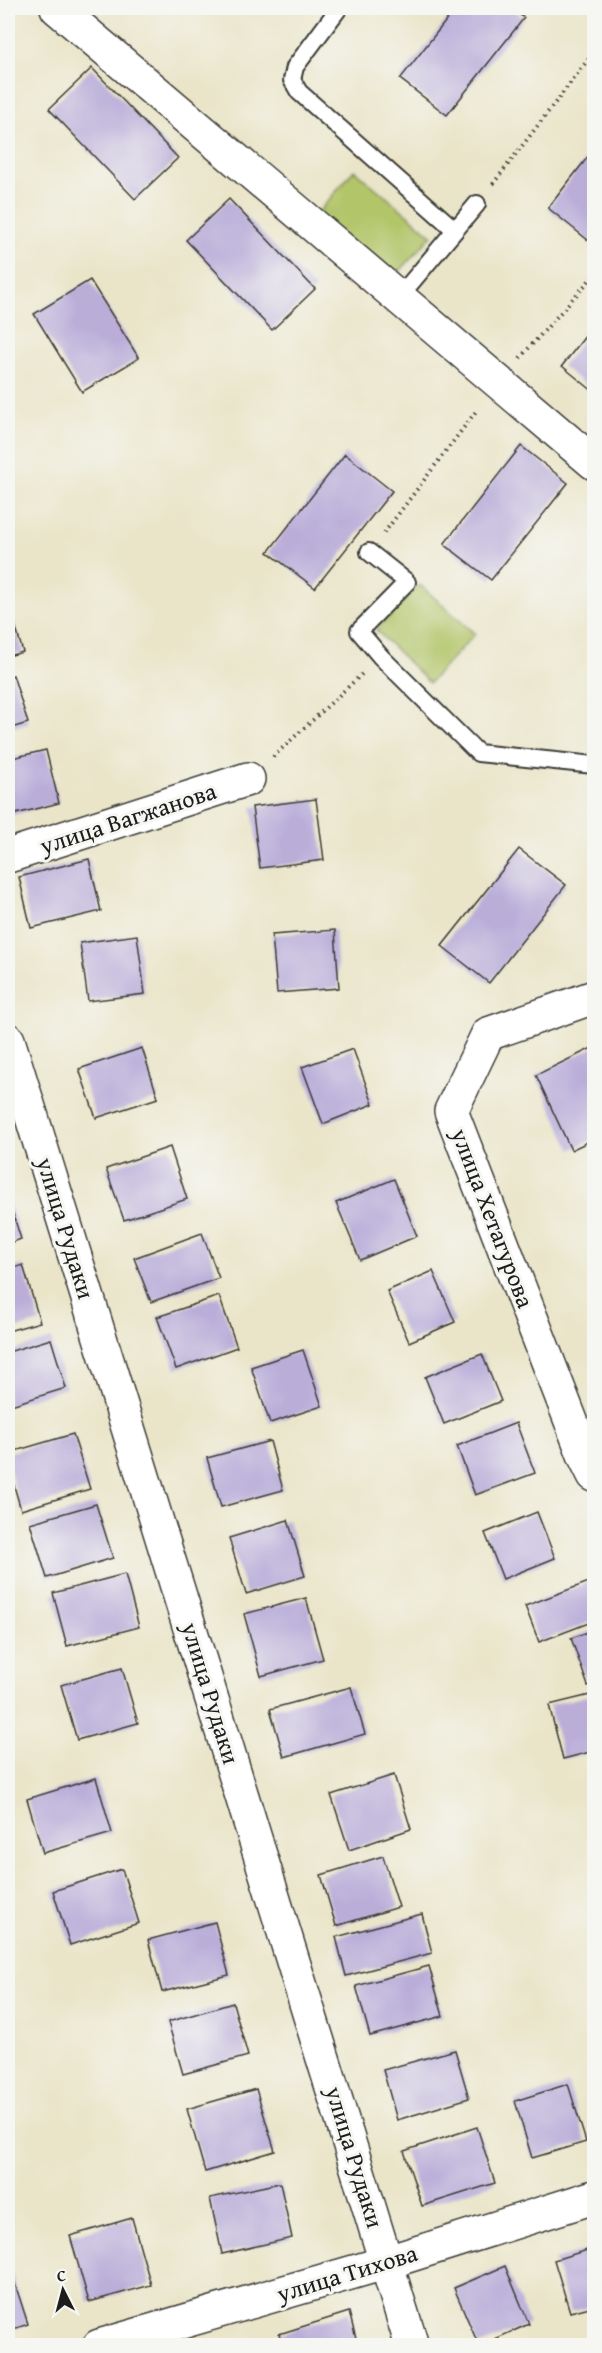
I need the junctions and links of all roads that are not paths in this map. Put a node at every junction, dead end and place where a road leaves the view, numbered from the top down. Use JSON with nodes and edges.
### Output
{"nodes":[{"id":1,"x":57,"y":8,"type":"edge"},
{"id":2,"x":339,"y":8,"type":"edge"},
{"id":3,"x":477,"y":204,"type":"road end"},
{"id":4,"x":455,"y":230,"type":"junction"},
{"id":5,"x":399,"y":297,"type":"junction"},
{"id":6,"x":594,"y":463,"type":"edge"},
{"id":7,"x":369,"y":552,"type":"road end"},
{"id":8,"x":594,"y":765,"type":"edge"},
{"id":9,"x":248,"y":779,"type":"road end"},
{"id":10,"x":8,"y":856,"type":"edge"},
{"id":11,"x":594,"y":997,"type":"edge"},
{"id":12,"x":8,"y":1040,"type":"edge"},
{"id":13,"x":594,"y":1475,"type":"edge"},
{"id":14,"x":594,"y":2197,"type":"edge"},
{"id":15,"x":388,"y":2262,"type":"junction"},
{"id":16,"x":99,"y":2346,"type":"edge"},
{"id":17,"x":412,"y":2346,"type":"edge"}],
"edges":[{"from":1,"to":5,"type":"street"},
{"from":2,"to":4,"type":"lane"},
{"from":3,"to":4,"type":"lane"},
{"from":4,"to":5,"type":"lane"},
{"from":5,"to":6,"type":"street"},
{"from":7,"to":8,"type":"lane"},
{"from":9,"to":10,"type":"street","name":"улица Вагжанова"},
{"from":11,"to":13,"type":"street","name":"улица Хетагурова"},
{"from":12,"to":15,"type":"street","name":"улица Рудаки"},
{"from":14,"to":15,"type":"street","name":"улица Тихова"},
{"from":15,"to":16,"type":"street","name":"улица Тихова"},
{"from":15,"to":17,"type":"street","name":"улица Рудаки"}]}
